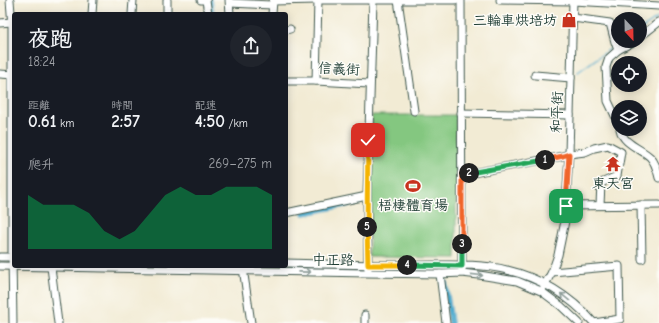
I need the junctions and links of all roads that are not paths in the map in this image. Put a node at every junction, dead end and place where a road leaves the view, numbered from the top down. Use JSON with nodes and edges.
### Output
{"nodes":[{"id":1,"x":10,"y":0,"type":"edge"},
{"id":2,"x":93,"y":0,"type":"edge"},
{"id":3,"x":133,"y":0,"type":"edge"},
{"id":4,"x":167,"y":0,"type":"edge"},
{"id":5,"x":201,"y":0,"type":"edge"},
{"id":6,"x":206,"y":0,"type":"edge"},
{"id":7,"x":318,"y":0,"type":"edge"},
{"id":8,"x":373,"y":0,"type":"edge"},
{"id":9,"x":398,"y":0,"type":"edge"},
{"id":10,"x":451,"y":0,"type":"edge"},
{"id":11,"x":456,"y":0,"type":"edge"},
{"id":12,"x":461,"y":0,"type":"edge"},
{"id":13,"x":500,"y":0,"type":"edge"},
{"id":14,"x":573,"y":1,"type":"edge"},
{"id":15,"x":229,"y":2,"type":"edge"},
{"id":16,"x":272,"y":5,"type":"junction"},
{"id":17,"x":659,"y":6,"type":"edge"},
{"id":18,"x":92,"y":12,"type":"edge"},
{"id":19,"x":132,"y":12,"type":"edge"},
{"id":20,"x":167,"y":12,"type":"edge"},
{"id":21,"x":208,"y":12,"type":"edge"},
{"id":22,"x":230,"y":12,"type":"edge"},
{"id":23,"x":272,"y":12,"type":"edge"},
{"id":24,"x":12,"y":16,"type":"edge"},
{"id":25,"x":573,"y":18,"type":"junction"},
{"id":26,"x":659,"y":22,"type":"edge"},
{"id":27,"x":0,"y":23,"type":"edge"},
{"id":28,"x":12,"y":24,"type":"edge"},
{"id":29,"x":647,"y":31,"type":"edge"},
{"id":30,"x":622,"y":48,"type":"edge"},
{"id":31,"x":618,"y":50,"type":"junction"},
{"id":32,"x":0,"y":74,"type":"edge"},
{"id":33,"x":12,"y":75,"type":"edge"},
{"id":34,"x":535,"y":75,"type":"dead end"},
{"id":35,"x":571,"y":78,"type":"junction"},
{"id":36,"x":288,"y":81,"type":"edge"},
{"id":37,"x":316,"y":81,"type":"junction"},
{"id":38,"x":369,"y":84,"type":"junction"},
{"id":39,"x":611,"y":107,"type":"edge"},
{"id":40,"x":414,"y":111,"type":"dead end"},
{"id":41,"x":461,"y":113,"type":"junction"},
{"id":42,"x":570,"y":115,"type":"junction"},
{"id":43,"x":622,"y":136,"type":"edge"},
{"id":44,"x":631,"y":144,"type":"junction"},
{"id":45,"x":621,"y":152,"type":"junction"},
{"id":46,"x":569,"y":154,"type":"junction"},
{"id":47,"x":462,"y":174,"type":"junction"},
{"id":48,"x":659,"y":178,"type":"edge"},
{"id":49,"x":367,"y":196,"type":"junction"},
{"id":50,"x":641,"y":205,"type":"junction"},
{"id":51,"x":659,"y":205,"type":"edge"},
{"id":52,"x":566,"y":206,"type":"junction"},
{"id":53,"x":600,"y":206,"type":"junction"},
{"id":54,"x":288,"y":213,"type":"edge"},
{"id":55,"x":12,"y":257,"type":"edge"},
{"id":56,"x":0,"y":258,"type":"edge"},
{"id":57,"x":642,"y":259,"type":"dead end"},
{"id":58,"x":288,"y":263,"type":"edge"},
{"id":59,"x":368,"y":265,"type":"junction"},
{"id":60,"x":0,"y":266,"type":"edge"},
{"id":61,"x":12,"y":266,"type":"edge"},
{"id":62,"x":13,"y":268,"type":"edge"},
{"id":63,"x":52,"y":268,"type":"edge"},
{"id":64,"x":243,"y":268,"type":"edge"},
{"id":65,"x":462,"y":269,"type":"junction"},
{"id":66,"x":552,"y":272,"type":"junction"},
{"id":67,"x":368,"y":273,"type":"junction"},
{"id":68,"x":440,"y":274,"type":"junction"},
{"id":69,"x":546,"y":283,"type":"junction"},
{"id":70,"x":541,"y":291,"type":"junction"},
{"id":71,"x":365,"y":315,"type":"dead end"},
{"id":72,"x":14,"y":323,"type":"edge"},
{"id":73,"x":58,"y":323,"type":"edge"},
{"id":74,"x":251,"y":323,"type":"edge"},
{"id":75,"x":365,"y":323,"type":"edge"},
{"id":76,"x":446,"y":323,"type":"edge"},
{"id":77,"x":579,"y":323,"type":"edge"},
{"id":78,"x":594,"y":323,"type":"edge"}],
"edges":[{"from":1,"to":24,"type":"street"},
{"from":2,"to":18,"type":"street"},
{"from":3,"to":19,"type":"street"},
{"from":4,"to":20,"type":"street"},
{"from":5,"to":6,"type":"street"},
{"from":6,"to":21,"type":"street"},
{"from":7,"to":8,"type":"street"},
{"from":7,"to":16,"type":"street"},
{"from":7,"to":37,"type":"street"},
{"from":8,"to":9,"type":"street"},
{"from":8,"to":38,"type":"street"},
{"from":9,"to":10,"type":"street"},
{"from":9,"to":40,"type":"street"},
{"from":10,"to":11,"type":"street"},
{"from":12,"to":41,"type":"street"},
{"from":13,"to":14,"type":"street"},
{"from":14,"to":17,"type":"street"},
{"from":14,"to":25,"type":"street","name":"和平街"},
{"from":15,"to":16,"type":"street"},
{"from":15,"to":22,"type":"street"},
{"from":16,"to":23,"type":"street"},
{"from":25,"to":31,"type":"street"},
{"from":25,"to":35,"type":"street","name":"和平街"},
{"from":26,"to":29,"type":"street"},
{"from":27,"to":28,"type":"street"},
{"from":30,"to":31,"type":"street"},
{"from":31,"to":39,"type":"street"},
{"from":32,"to":33,"type":"street"},
{"from":34,"to":35,"type":"street"},
{"from":35,"to":42,"type":"street","name":"和平街"},
{"from":36,"to":37,"type":"street","name":"信義街"},
{"from":37,"to":38,"type":"street","name":"信義街"},
{"from":38,"to":49,"type":"street","name":"信義街"},
{"from":41,"to":42,"type":"street"},
{"from":41,"to":47,"type":"street"},
{"from":42,"to":46,"type":"street","name":"和平街"},
{"from":43,"to":44,"type":"street"},
{"from":44,"to":45,"type":"street"},
{"from":44,"to":48,"type":"street"},
{"from":45,"to":46,"type":"street"},
{"from":45,"to":53,"type":"street"},
{"from":46,"to":47,"type":"street"},
{"from":46,"to":52,"type":"street","name":"和平街"},
{"from":47,"to":65,"type":"street"},
{"from":49,"to":54,"type":"street"},
{"from":49,"to":59,"type":"street","name":"信義街"},
{"from":50,"to":51,"type":"street"},
{"from":50,"to":53,"type":"street"},
{"from":50,"to":57,"type":"street"},
{"from":52,"to":53,"type":"street"},
{"from":52,"to":66,"type":"street","name":"和平街"},
{"from":55,"to":56,"type":"street"},
{"from":58,"to":59,"type":"street","name":"中正路"},
{"from":59,"to":65,"type":"street","name":"中正路"},
{"from":59,"to":67,"type":"street","name":"信義街"},
{"from":60,"to":61,"type":"street","name":"中正路"},
{"from":62,"to":72,"type":"street"},
{"from":63,"to":73,"type":"street"},
{"from":64,"to":67,"type":"street","name":"中正路","one_way":true},
{"from":64,"to":74,"type":"street"},
{"from":65,"to":68,"type":"street","name":"中正路"},
{"from":65,"to":69,"type":"street","name":"中正路"},
{"from":65,"to":70,"type":"street","name":"中正路","one_way":true},
{"from":66,"to":69,"type":"street","name":"和平街"},
{"from":66,"to":78,"type":"street"},
{"from":67,"to":68,"type":"street","name":"中正路"},
{"from":68,"to":76,"type":"street"},
{"from":69,"to":70,"type":"street","name":"和平街"},
{"from":78,"to":69,"type":"street","name":"中正路","one_way":true},
{"from":70,"to":77,"type":"street","name":"中正路"},
{"from":71,"to":75,"type":"street"}]}
